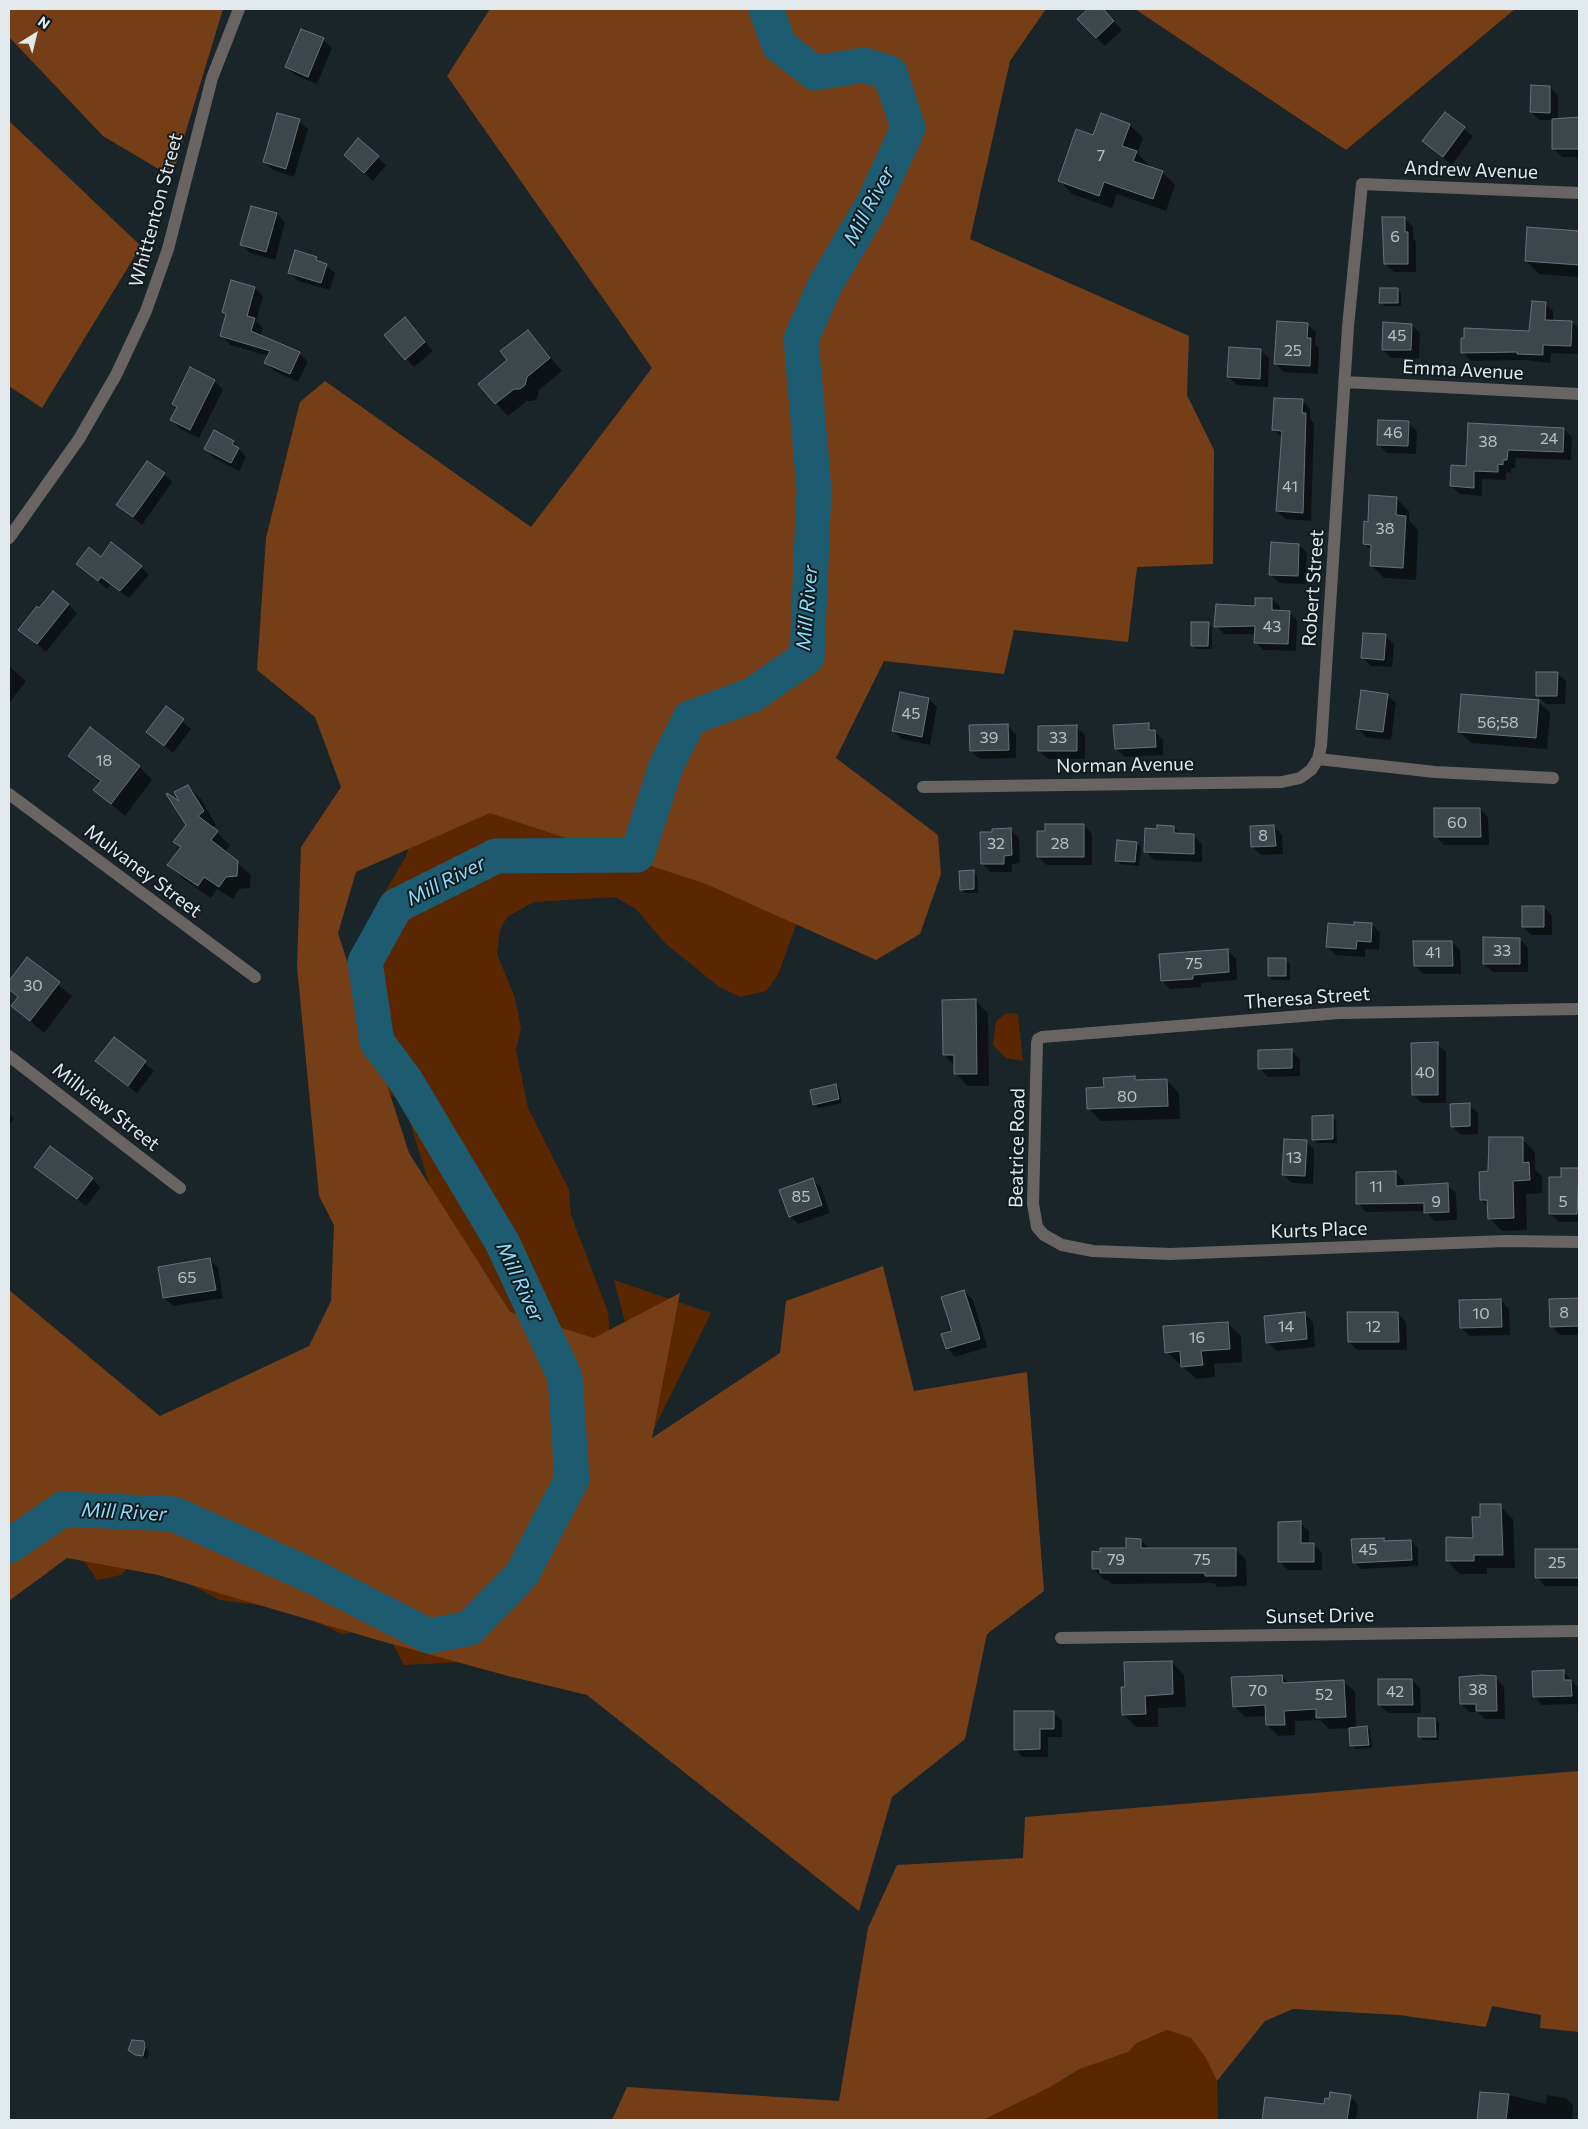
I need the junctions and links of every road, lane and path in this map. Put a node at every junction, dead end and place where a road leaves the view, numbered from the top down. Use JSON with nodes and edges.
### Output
{"nodes":[{"id":1,"x":239,"y":9,"type":"edge"},
{"id":2,"x":1362,"y":184,"type":"joint"},
{"id":3,"x":1579,"y":193,"type":"edge"},
{"id":4,"x":1345,"y":382,"type":"junction"},
{"id":5,"x":1579,"y":394,"type":"edge"},
{"id":6,"x":9,"y":538,"type":"edge"},
{"id":7,"x":1318,"y":759,"type":"junction"},
{"id":8,"x":1553,"y":778,"type":"dead end"},
{"id":9,"x":924,"y":787,"type":"dead end"},
{"id":10,"x":9,"y":794,"type":"edge"},
{"id":11,"x":256,"y":977,"type":"dead end"},
{"id":12,"x":1579,"y":1009,"type":"edge"},
{"id":13,"x":1038,"y":1039,"type":"joint"},
{"id":14,"x":9,"y":1056,"type":"edge"},
{"id":15,"x":180,"y":1188,"type":"dead end"},
{"id":16,"x":1579,"y":1242,"type":"edge"},
{"id":17,"x":1062,"y":1245,"type":"joint"},
{"id":18,"x":1579,"y":1631,"type":"edge"},
{"id":19,"x":1061,"y":1638,"type":"dead end"}],
"edges":[{"from":1,"to":6,"type":"street","name":"Whittenton Street"},
{"from":2,"to":3,"type":"street","name":"Andrew Avenue"},
{"from":2,"to":4,"type":"street","name":"Robert Street"},
{"from":4,"to":5,"type":"street","name":"Emma Avenue"},
{"from":4,"to":7,"type":"street","name":"Robert Street"},
{"from":7,"to":8,"type":"street"},
{"from":7,"to":9,"type":"street","name":"Norman Avenue"},
{"from":10,"to":11,"type":"street","name":"Mulvaney Street"},
{"from":12,"to":13,"type":"street","name":"Theresa Street"},
{"from":13,"to":17,"type":"street","name":"Beatrice Road"},
{"from":14,"to":15,"type":"street","name":"Millview Street"},
{"from":16,"to":17,"type":"street","name":"Kurts Place"},
{"from":18,"to":19,"type":"street","name":"Sunset Drive"}]}
